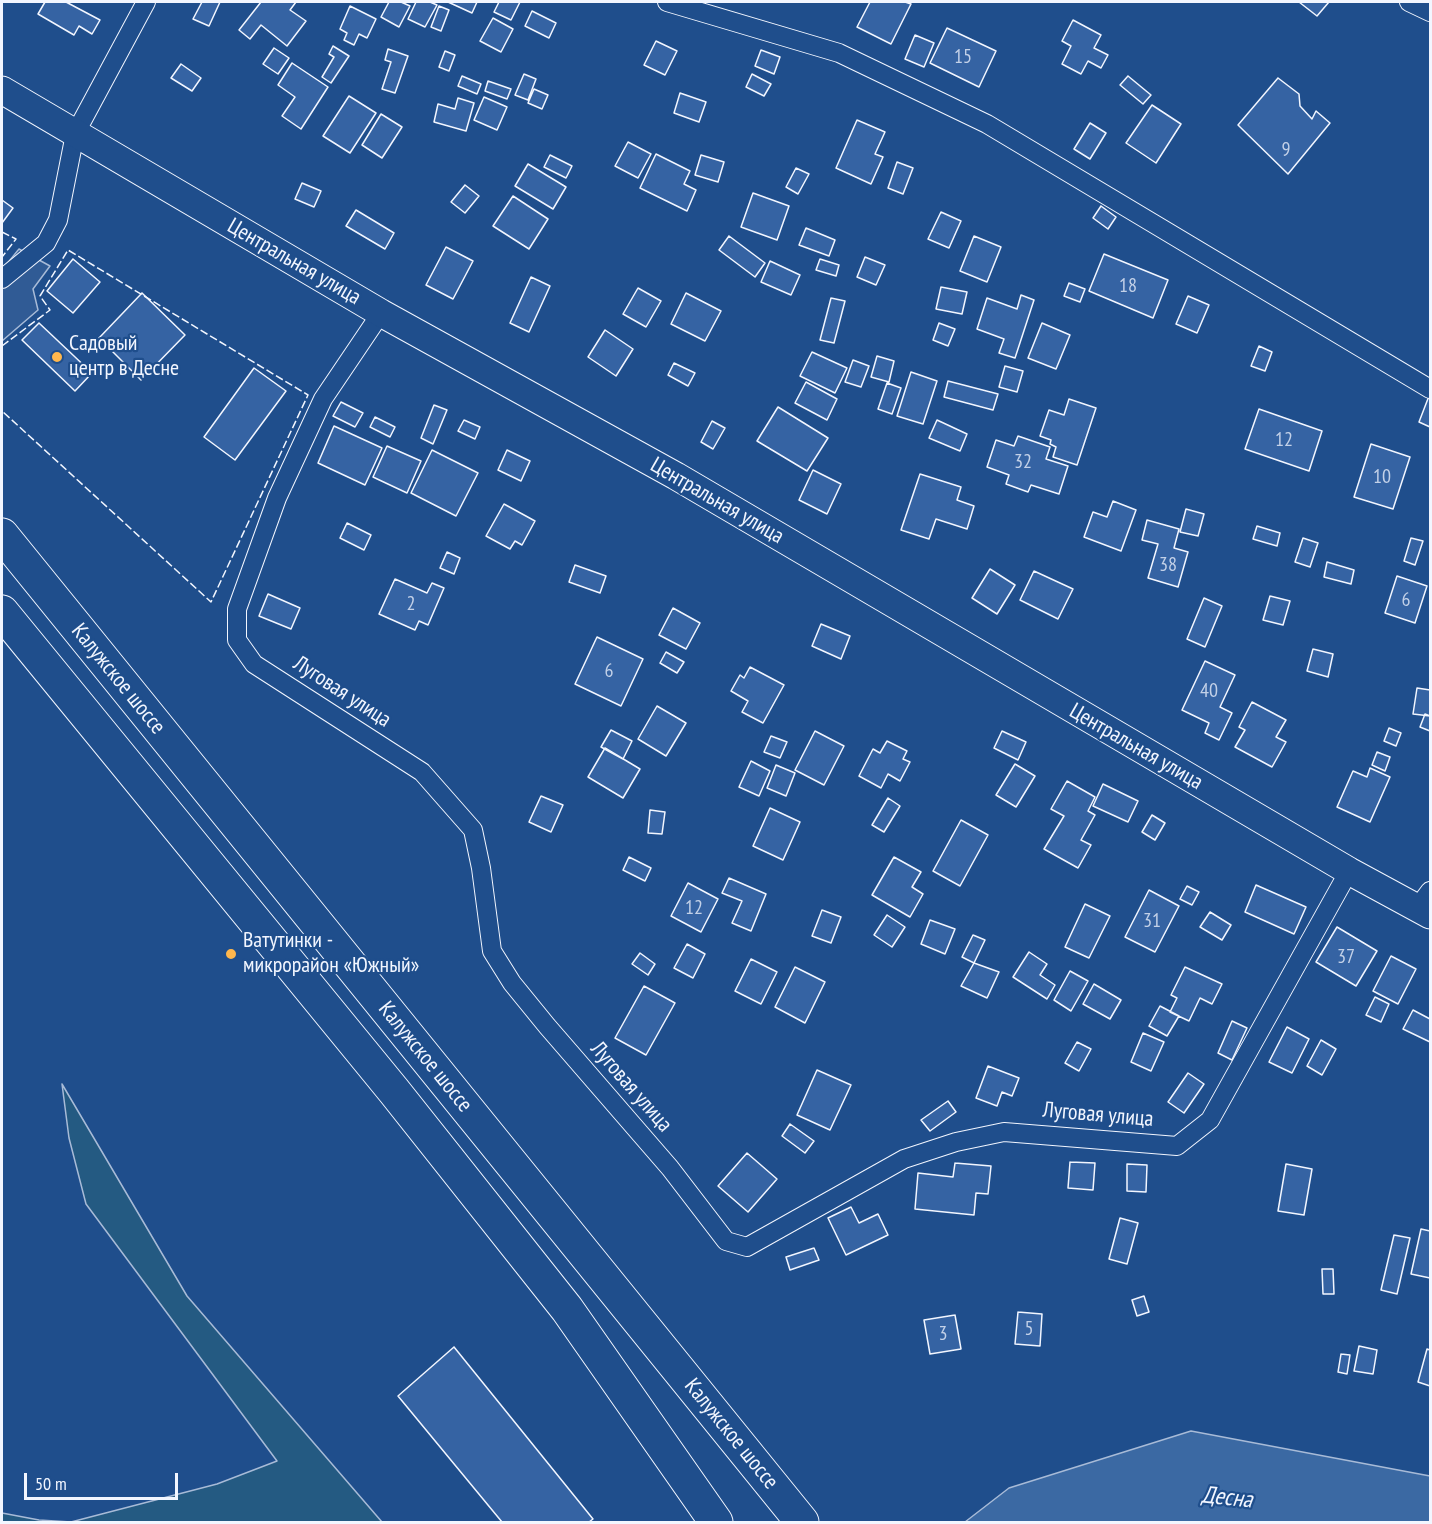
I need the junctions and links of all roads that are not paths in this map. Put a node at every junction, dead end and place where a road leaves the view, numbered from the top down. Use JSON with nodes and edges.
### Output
{"nodes":[{"id":1,"x":146,"y":2,"type":"edge"},
{"id":2,"x":667,"y":2,"type":"edge"},
{"id":3,"x":1409,"y":2,"type":"edge"},
{"id":4,"x":1431,"y":12,"type":"edge"},
{"id":5,"x":2,"y":90,"type":"edge"},
{"id":6,"x":75,"y":134,"type":"junction"},
{"id":7,"x":2,"y":279,"type":"edge"},
{"id":8,"x":381,"y":313,"type":"junction"},
{"id":9,"x":1431,"y":389,"type":"edge"},
{"id":10,"x":2,"y":535,"type":"edge"},
{"id":11,"x":2,"y":612,"type":"edge"},
{"id":12,"x":1349,"y":871,"type":"junction"},
{"id":13,"x":1426,"y":904,"type":"edge"},
{"id":14,"x":716,"y":1522,"type":"edge"},
{"id":15,"x":802,"y":1522,"type":"edge"}],
"edges":[{"from":1,"to":6,"type":"street"},
{"from":2,"to":9,"type":"street"},
{"from":3,"to":4,"type":"street"},
{"from":5,"to":6,"type":"street","name":"Центральная улица"},
{"from":6,"to":7,"type":"street"},
{"from":6,"to":8,"type":"street","name":"Центральная улица"},
{"from":8,"to":12,"type":"street","name":"Центральная улица"},
{"from":8,"to":12,"type":"street","name":"Луговая улица"},
{"from":10,"to":15,"type":"highway","name":"Калужское шоссе"},
{"from":11,"to":14,"type":"highway","name":"Калужское шоссе"},
{"from":12,"to":13,"type":"street","name":"Центральная улица"}]}
